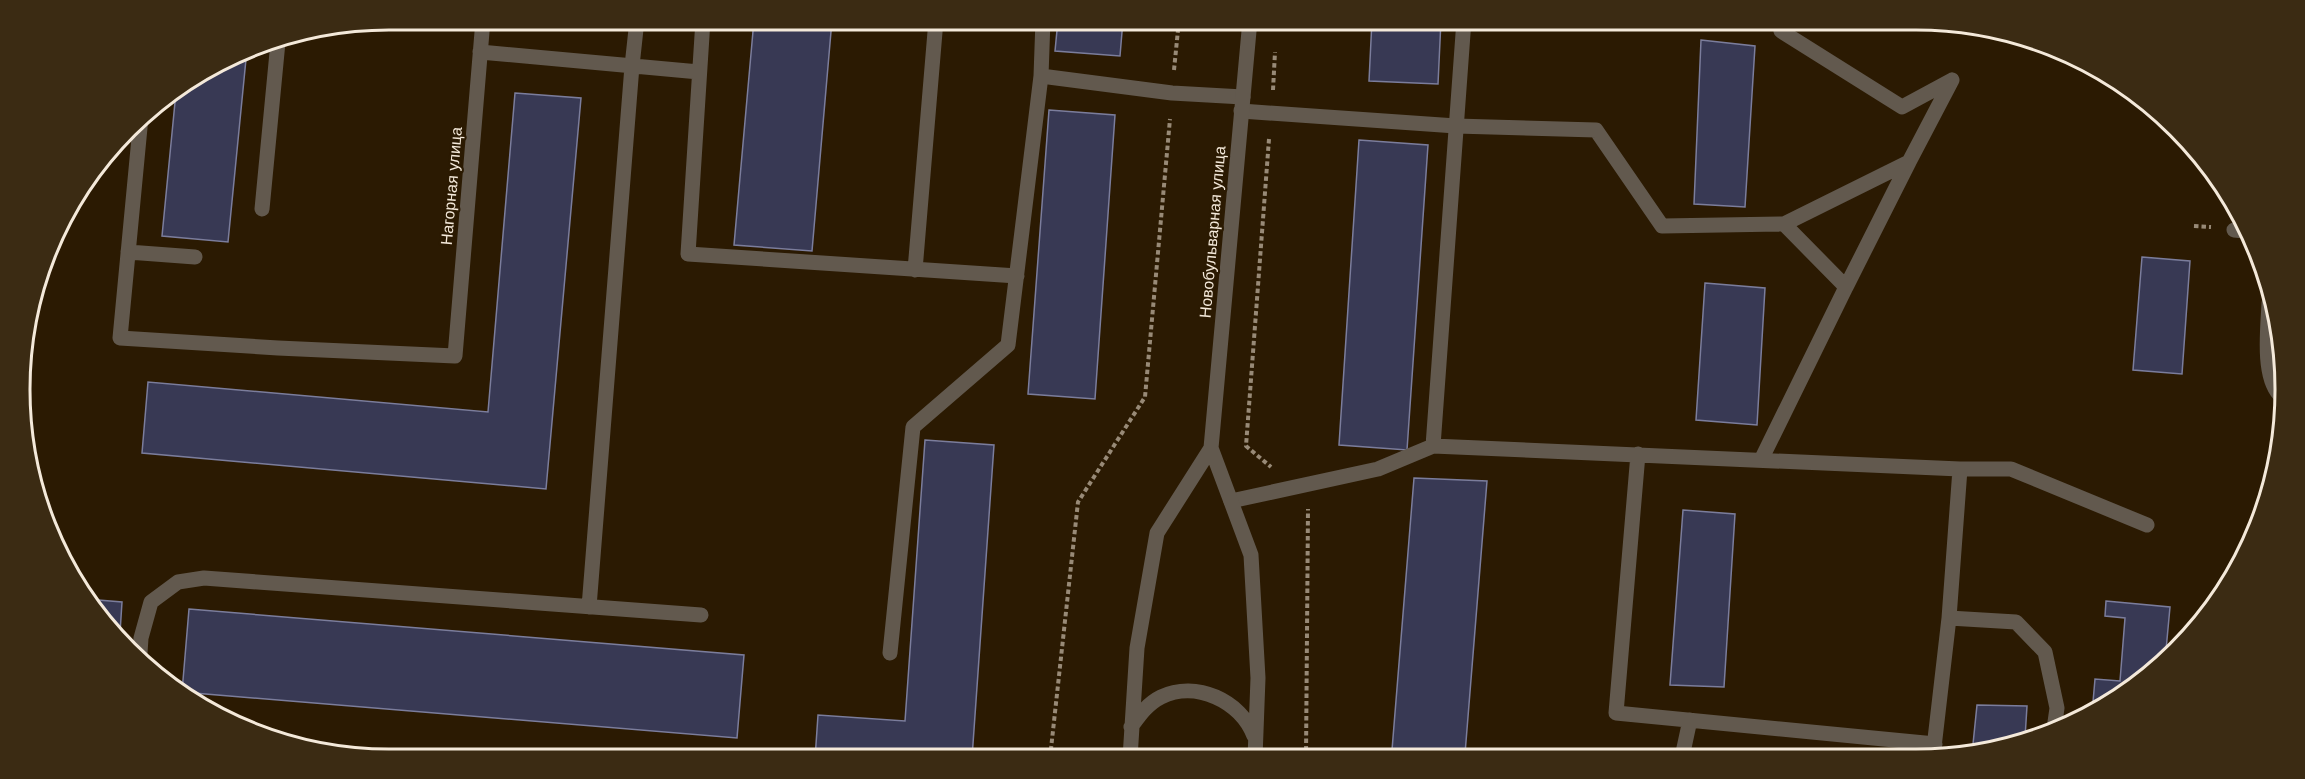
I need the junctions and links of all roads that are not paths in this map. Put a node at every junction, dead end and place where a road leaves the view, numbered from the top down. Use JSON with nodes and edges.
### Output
{"nodes":[{"id":1,"x":482,"y":30,"type":"edge"},
{"id":2,"x":636,"y":30,"type":"edge"},
{"id":3,"x":701,"y":30,"type":"edge"},
{"id":4,"x":935,"y":30,"type":"edge"},
{"id":5,"x":1043,"y":30,"type":"edge"},
{"id":6,"x":1249,"y":30,"type":"edge"},
{"id":7,"x":1463,"y":30,"type":"edge"},
{"id":8,"x":1781,"y":31,"type":"dead end"},
{"id":9,"x":277,"y":48,"type":"edge"},
{"id":10,"x":480,"y":52,"type":"junction"},
{"id":11,"x":632,"y":66,"type":"junction"},
{"id":12,"x":699,"y":72,"type":"junction"},
{"id":13,"x":1041,"y":76,"type":"junction"},
{"id":14,"x":1242,"y":104,"type":"junction"},
{"id":15,"x":1456,"y":126,"type":"junction"},
{"id":16,"x":140,"y":131,"type":"edge"},
{"id":17,"x":1909,"y":162,"type":"junction"},
{"id":18,"x":262,"y":209,"type":"dead end"},
{"id":19,"x":1784,"y":224,"type":"junction"},
{"id":20,"x":128,"y":252,"type":"junction"},
{"id":21,"x":195,"y":257,"type":"dead end"},
{"id":22,"x":915,"y":270,"type":"junction"},
{"id":23,"x":1017,"y":276,"type":"junction"},
{"id":24,"x":1846,"y":287,"type":"junction"},
{"id":25,"x":2268,"y":320,"type":"edge"},
{"id":26,"x":2275,"y":389,"type":"edge"},
{"id":27,"x":1433,"y":446,"type":"junction"},
{"id":28,"x":1211,"y":448,"type":"junction"},
{"id":29,"x":1638,"y":454,"type":"junction"},
{"id":30,"x":1761,"y":460,"type":"junction"},
{"id":31,"x":1960,"y":469,"type":"junction"},
{"id":32,"x":1231,"y":501,"type":"junction"},
{"id":33,"x":2147,"y":525,"type":"dead end"},
{"id":34,"x":589,"y":607,"type":"junction"},
{"id":35,"x":701,"y":615,"type":"dead end"},
{"id":36,"x":1949,"y":618,"type":"junction"},
{"id":37,"x":140,"y":649,"type":"edge"},
{"id":38,"x":890,"y":653,"type":"dead end"},
{"id":39,"x":1690,"y":720,"type":"junction"},
{"id":40,"x":2056,"y":721,"type":"edge"},
{"id":41,"x":1131,"y":729,"type":"junction"},
{"id":42,"x":1255,"y":738,"type":"junction"},
{"id":43,"x":1934,"y":748,"type":"edge"},
{"id":44,"x":1130,"y":749,"type":"edge"},
{"id":45,"x":1255,"y":749,"type":"edge"},
{"id":46,"x":1684,"y":749,"type":"edge"},
{"id":47,"x":1923,"y":749,"type":"edge"}],
"edges":[{"from":1,"to":10,"type":"street","name":"Нагорная улица"},
{"from":2,"to":11,"type":"street"},
{"from":3,"to":12,"type":"street"},
{"from":4,"to":22,"type":"street"},
{"from":5,"to":13,"type":"street"},
{"from":6,"to":14,"type":"street","name":"Новобульварная улица"},
{"from":7,"to":15,"type":"street"},
{"from":8,"to":17,"type":"street"},
{"from":9,"to":18,"type":"street"},
{"from":10,"to":11,"type":"street"},
{"from":10,"to":20,"type":"street","name":"Нагорная улица"},
{"from":11,"to":12,"type":"street"},
{"from":11,"to":34,"type":"street"},
{"from":12,"to":22,"type":"street"},
{"from":13,"to":14,"type":"street"},
{"from":13,"to":23,"type":"street"},
{"from":14,"to":15,"type":"street"},
{"from":14,"to":28,"type":"street","name":"Новобульварная улица"},
{"from":15,"to":19,"type":"street"},
{"from":15,"to":27,"type":"street"},
{"from":16,"to":20,"type":"street"},
{"from":17,"to":19,"type":"street"},
{"from":17,"to":24,"type":"street"},
{"from":19,"to":24,"type":"street"},
{"from":20,"to":21,"type":"street"},
{"from":22,"to":23,"type":"street"},
{"from":23,"to":38,"type":"street"},
{"from":24,"to":30,"type":"street"},
{"from":25,"to":26,"type":"street"},
{"from":27,"to":29,"type":"street"},
{"from":27,"to":32,"type":"street"},
{"from":28,"to":32,"type":"street"},
{"from":28,"to":41,"type":"street"},
{"from":29,"to":30,"type":"street"},
{"from":29,"to":39,"type":"street"},
{"from":30,"to":31,"type":"street"},
{"from":31,"to":33,"type":"street"},
{"from":31,"to":36,"type":"street"},
{"from":32,"to":42,"type":"street"},
{"from":34,"to":35,"type":"street"},
{"from":34,"to":37,"type":"street"},
{"from":36,"to":40,"type":"street"},
{"from":36,"to":43,"type":"street"},
{"from":39,"to":46,"type":"street"},
{"from":39,"to":47,"type":"street"},
{"from":41,"to":42,"type":"street"},
{"from":41,"to":44,"type":"street"},
{"from":42,"to":45,"type":"street"}]}
